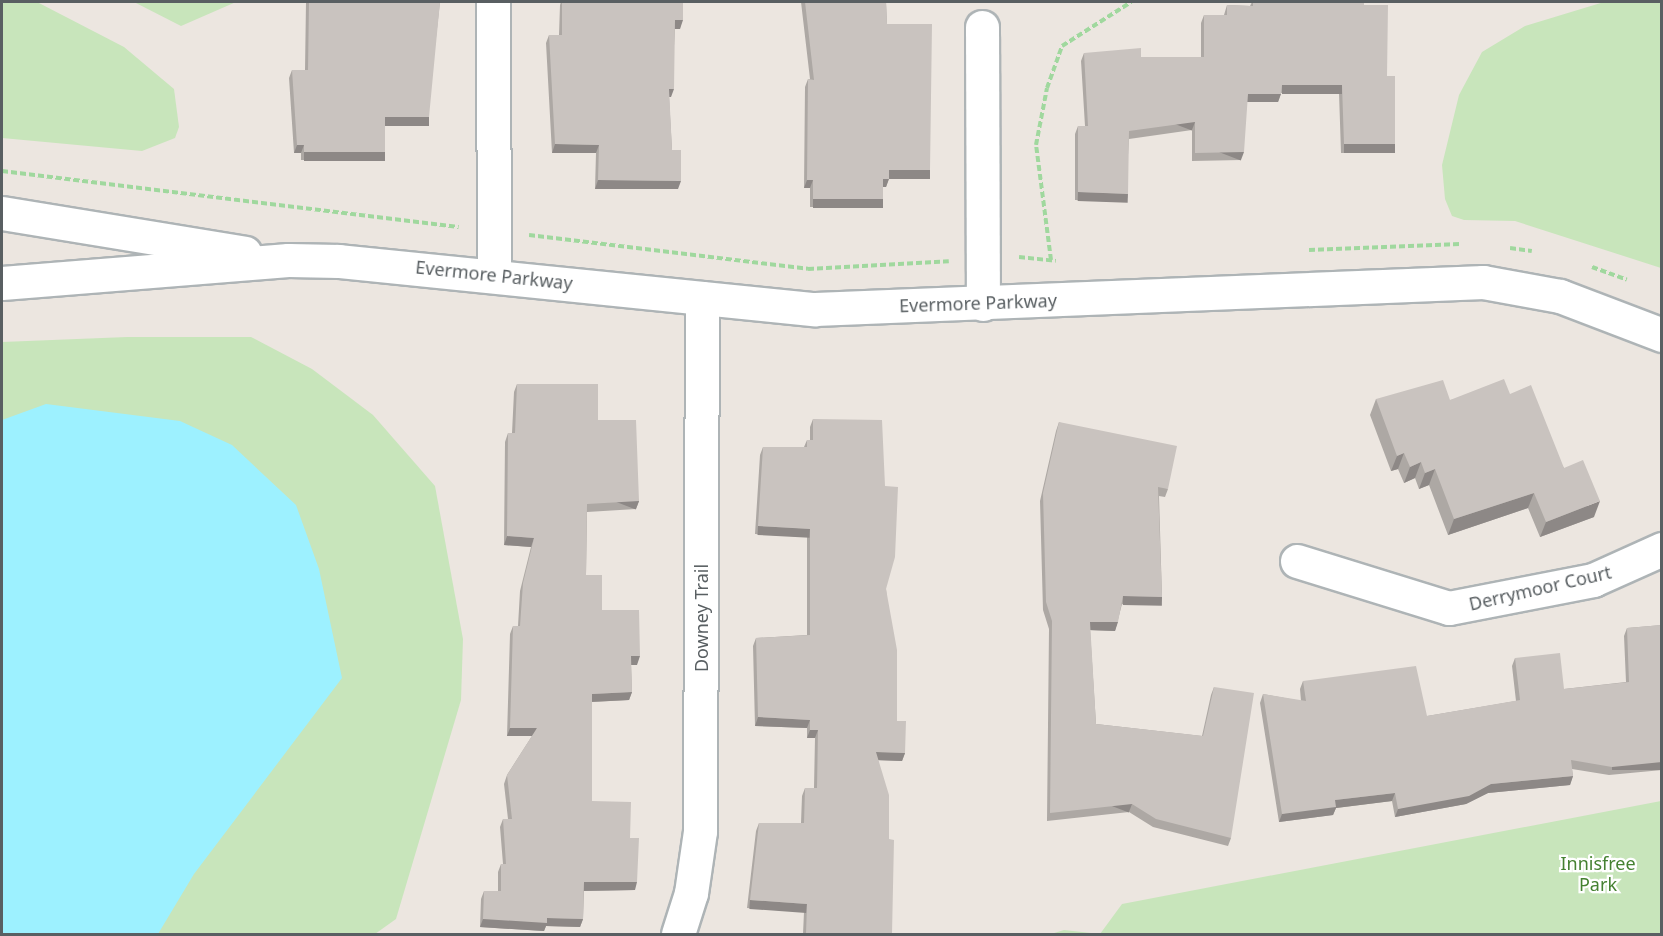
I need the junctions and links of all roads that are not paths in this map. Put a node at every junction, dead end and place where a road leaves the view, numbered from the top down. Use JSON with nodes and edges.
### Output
{"nodes":[{"id":1,"x":493,"y":2,"type":"edge"},
{"id":2,"x":982,"y":27,"type":"dead end"},
{"id":3,"x":2,"y":213,"type":"edge"},
{"id":4,"x":288,"y":260,"type":"junction"},
{"id":5,"x":494,"y":274,"type":"junction"},
{"id":6,"x":2,"y":283,"type":"edge"},
{"id":7,"x":702,"y":298,"type":"junction"},
{"id":8,"x":983,"y":304,"type":"junction"},
{"id":9,"x":1662,"y":335,"type":"edge"},
{"id":10,"x":1662,"y":549,"type":"edge"},
{"id":11,"x":1297,"y":561,"type":"dead end"},
{"id":12,"x":678,"y":934,"type":"edge"}],
"edges":[{"from":1,"to":5,"type":"street"},
{"from":2,"to":8,"type":"street"},
{"from":3,"to":4,"type":"street","name":"Evermore Parkway"},
{"from":4,"to":5,"type":"street","name":"Evermore Parkway"},
{"from":4,"to":6,"type":"street","name":"Evermore Parkway"},
{"from":5,"to":7,"type":"street","name":"Evermore Parkway"},
{"from":7,"to":8,"type":"street","name":"Evermore Parkway"},
{"from":7,"to":12,"type":"street","name":"Downey Trail"},
{"from":8,"to":9,"type":"street","name":"Evermore Parkway"},
{"from":10,"to":11,"type":"street","name":"Derrymoor Court"}]}
